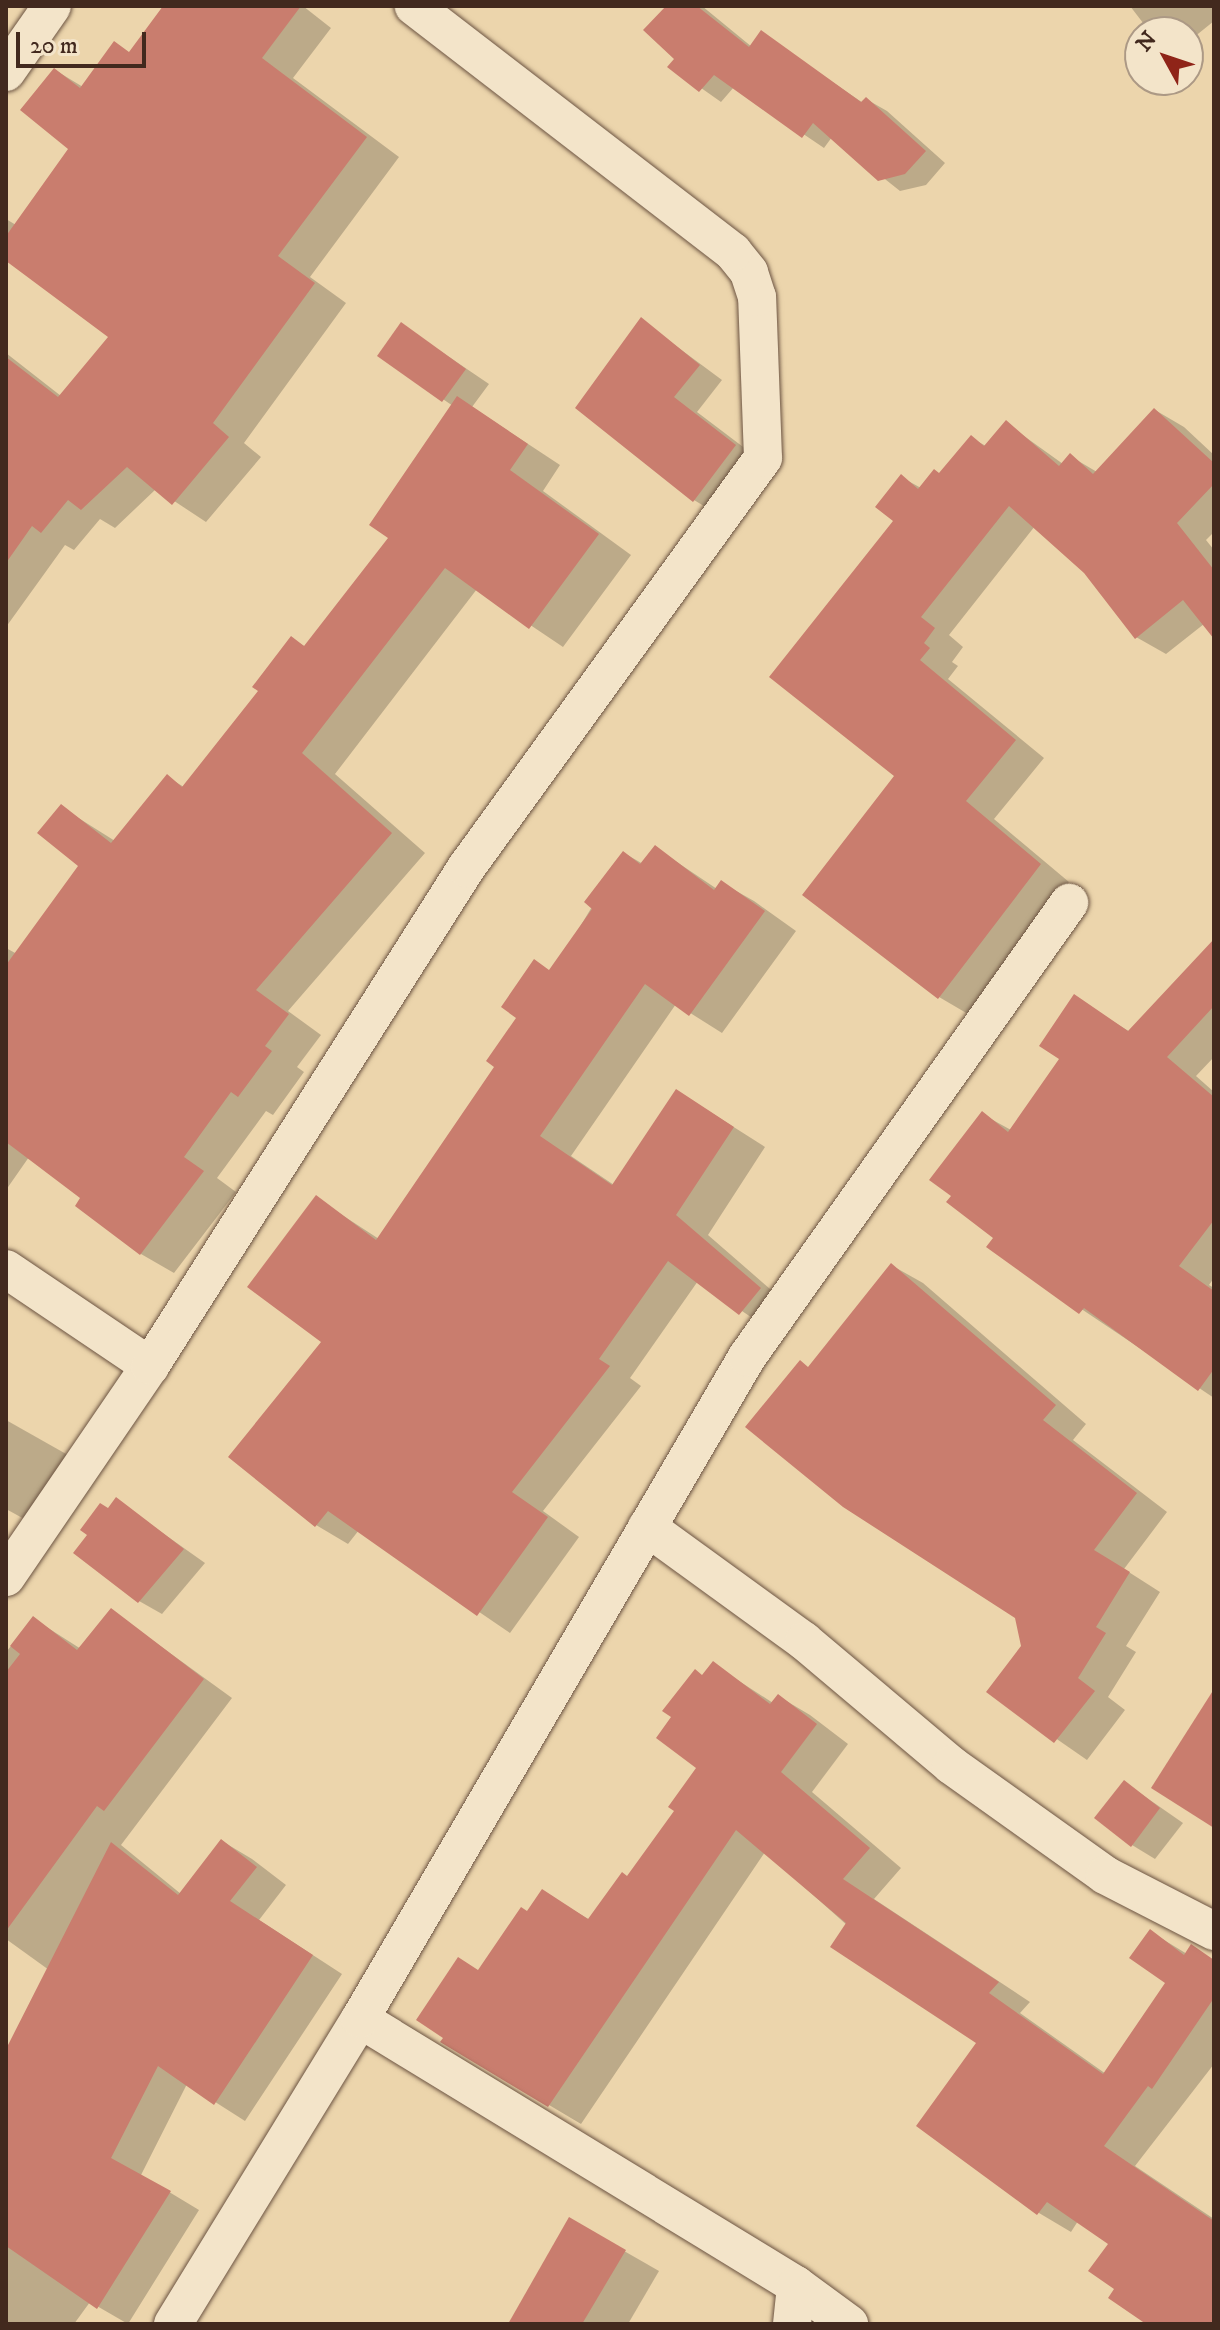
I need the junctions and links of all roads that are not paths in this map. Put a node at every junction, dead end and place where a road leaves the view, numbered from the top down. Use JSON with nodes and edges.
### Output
{"nodes":[{"id":1,"x":52,"y":6,"type":"edge"},
{"id":2,"x":414,"y":6,"type":"edge"},
{"id":3,"x":6,"y":72,"type":"edge"},
{"id":4,"x":1069,"y":903,"type":"dead end"},
{"id":5,"x":6,"y":1269,"type":"edge"},
{"id":6,"x":150,"y":1366,"type":"junction"},
{"id":7,"x":647,"y":1527,"type":"junction"},
{"id":8,"x":6,"y":1577,"type":"edge"},
{"id":9,"x":1214,"y":1931,"type":"edge"},
{"id":10,"x":360,"y":2019,"type":"junction"},
{"id":11,"x":796,"y":2285,"type":"junction"},
{"id":12,"x":173,"y":2324,"type":"edge"},
{"id":13,"x":792,"y":2324,"type":"edge"},
{"id":14,"x":849,"y":2324,"type":"edge"}],
"edges":[{"from":1,"to":3,"type":"street"},
{"from":2,"to":6,"type":"street"},
{"from":4,"to":7,"type":"street"},
{"from":5,"to":6,"type":"street"},
{"from":6,"to":8,"type":"street"},
{"from":7,"to":9,"type":"street"},
{"from":7,"to":10,"type":"street"},
{"from":10,"to":11,"type":"street"},
{"from":10,"to":12,"type":"street"},
{"from":11,"to":13,"type":"street"},
{"from":11,"to":14,"type":"street"}]}
